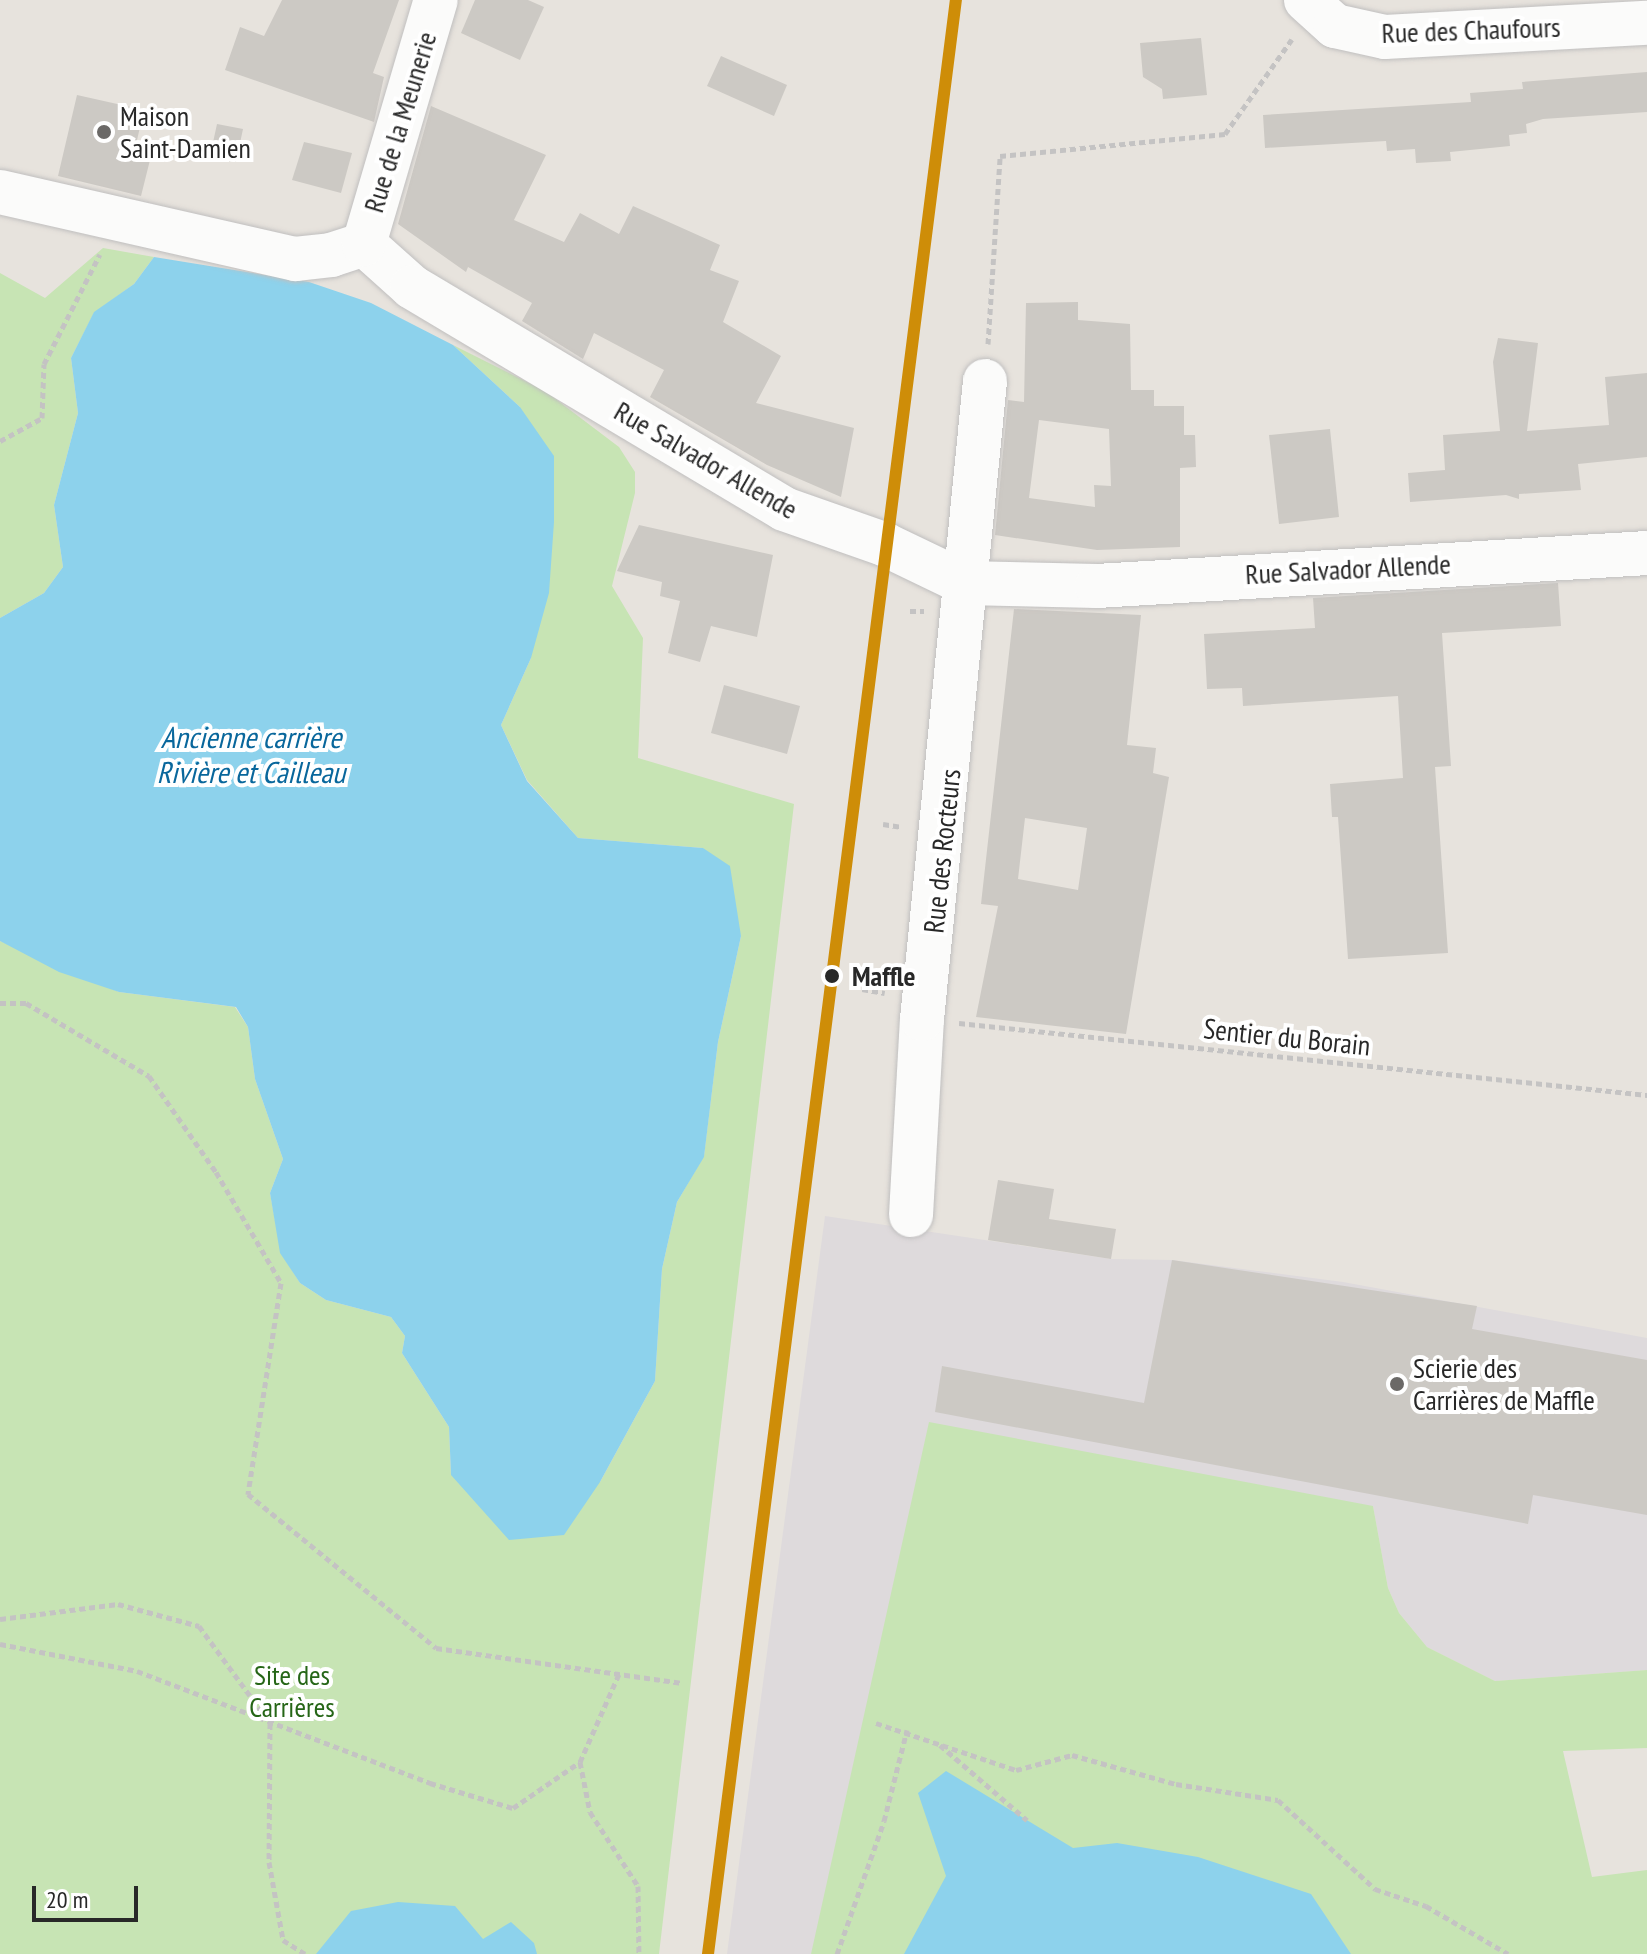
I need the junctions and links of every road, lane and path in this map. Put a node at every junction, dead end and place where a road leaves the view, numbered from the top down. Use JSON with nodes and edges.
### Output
{"nodes":[{"id":1,"x":436,"y":0,"type":"edge"},
{"id":2,"x":1309,"y":5,"type":"edge"},
{"id":3,"x":1647,"y":23,"type":"edge"},
{"id":4,"x":0,"y":192,"type":"edge"},
{"id":5,"x":110,"y":219,"type":"junction"},
{"id":6,"x":364,"y":244,"type":"junction"},
{"id":7,"x":985,"y":381,"type":"joint"},
{"id":8,"x":0,"y":441,"type":"edge"},
{"id":9,"x":1647,"y":553,"type":"edge"},
{"id":10,"x":965,"y":583,"type":"junction"},
{"id":11,"x":0,"y":1003,"type":"edge"},
{"id":12,"x":922,"y":1019,"type":"junction"},
{"id":13,"x":1647,"y":1095,"type":"edge"},
{"id":14,"x":911,"y":1215,"type":"dead end"},
{"id":15,"x":0,"y":1619,"type":"edge"},
{"id":16,"x":0,"y":1644,"type":"edge"},
{"id":17,"x":619,"y":1674,"type":"junction"},
{"id":18,"x":681,"y":1683,"type":"dead end"},
{"id":19,"x":270,"y":1723,"type":"junction"},
{"id":20,"x":876,"y":1723,"type":"dead end"},
{"id":21,"x":907,"y":1730,"type":"junction"},
{"id":22,"x":936,"y":1741,"type":"junction"},
{"id":23,"x":580,"y":1762,"type":"junction"},
{"id":24,"x":1027,"y":1820,"type":"dead end"},
{"id":25,"x":305,"y":1954,"type":"edge"},
{"id":26,"x":639,"y":1954,"type":"edge"},
{"id":27,"x":837,"y":1954,"type":"edge"},
{"id":28,"x":1508,"y":1954,"type":"edge"}],
"edges":[{"from":1,"to":6,"type":"street","name":"Rue de la Meunerie"},
{"from":2,"to":3,"type":"street","name":"Rue des Chaufours"},
{"from":2,"to":7,"type":"path"},
{"from":4,"to":5,"type":"street"},
{"from":5,"to":6,"type":"street"},
{"from":5,"to":8,"type":"path"},
{"from":6,"to":10,"type":"street","name":"Rue Salvador Allende"},
{"from":7,"to":10,"type":"street","name":"Rue des Rocteurs"},
{"from":9,"to":10,"type":"street","name":"Rue Salvador Allende"},
{"from":10,"to":12,"type":"street","name":"Rue des Rocteurs"},
{"from":11,"to":17,"type":"path"},
{"from":12,"to":13,"type":"path","name":"Sentier du Borain"},
{"from":12,"to":14,"type":"street","name":"Rue des Rocteurs"},
{"from":15,"to":19,"type":"path"},
{"from":16,"to":19,"type":"path"},
{"from":17,"to":18,"type":"path"},
{"from":17,"to":23,"type":"path"},
{"from":19,"to":23,"type":"path"},
{"from":19,"to":25,"type":"path"},
{"from":20,"to":21,"type":"path"},
{"from":21,"to":22,"type":"path"},
{"from":21,"to":27,"type":"path"},
{"from":22,"to":24,"type":"path"},
{"from":22,"to":28,"type":"path"},
{"from":23,"to":26,"type":"path"}]}
